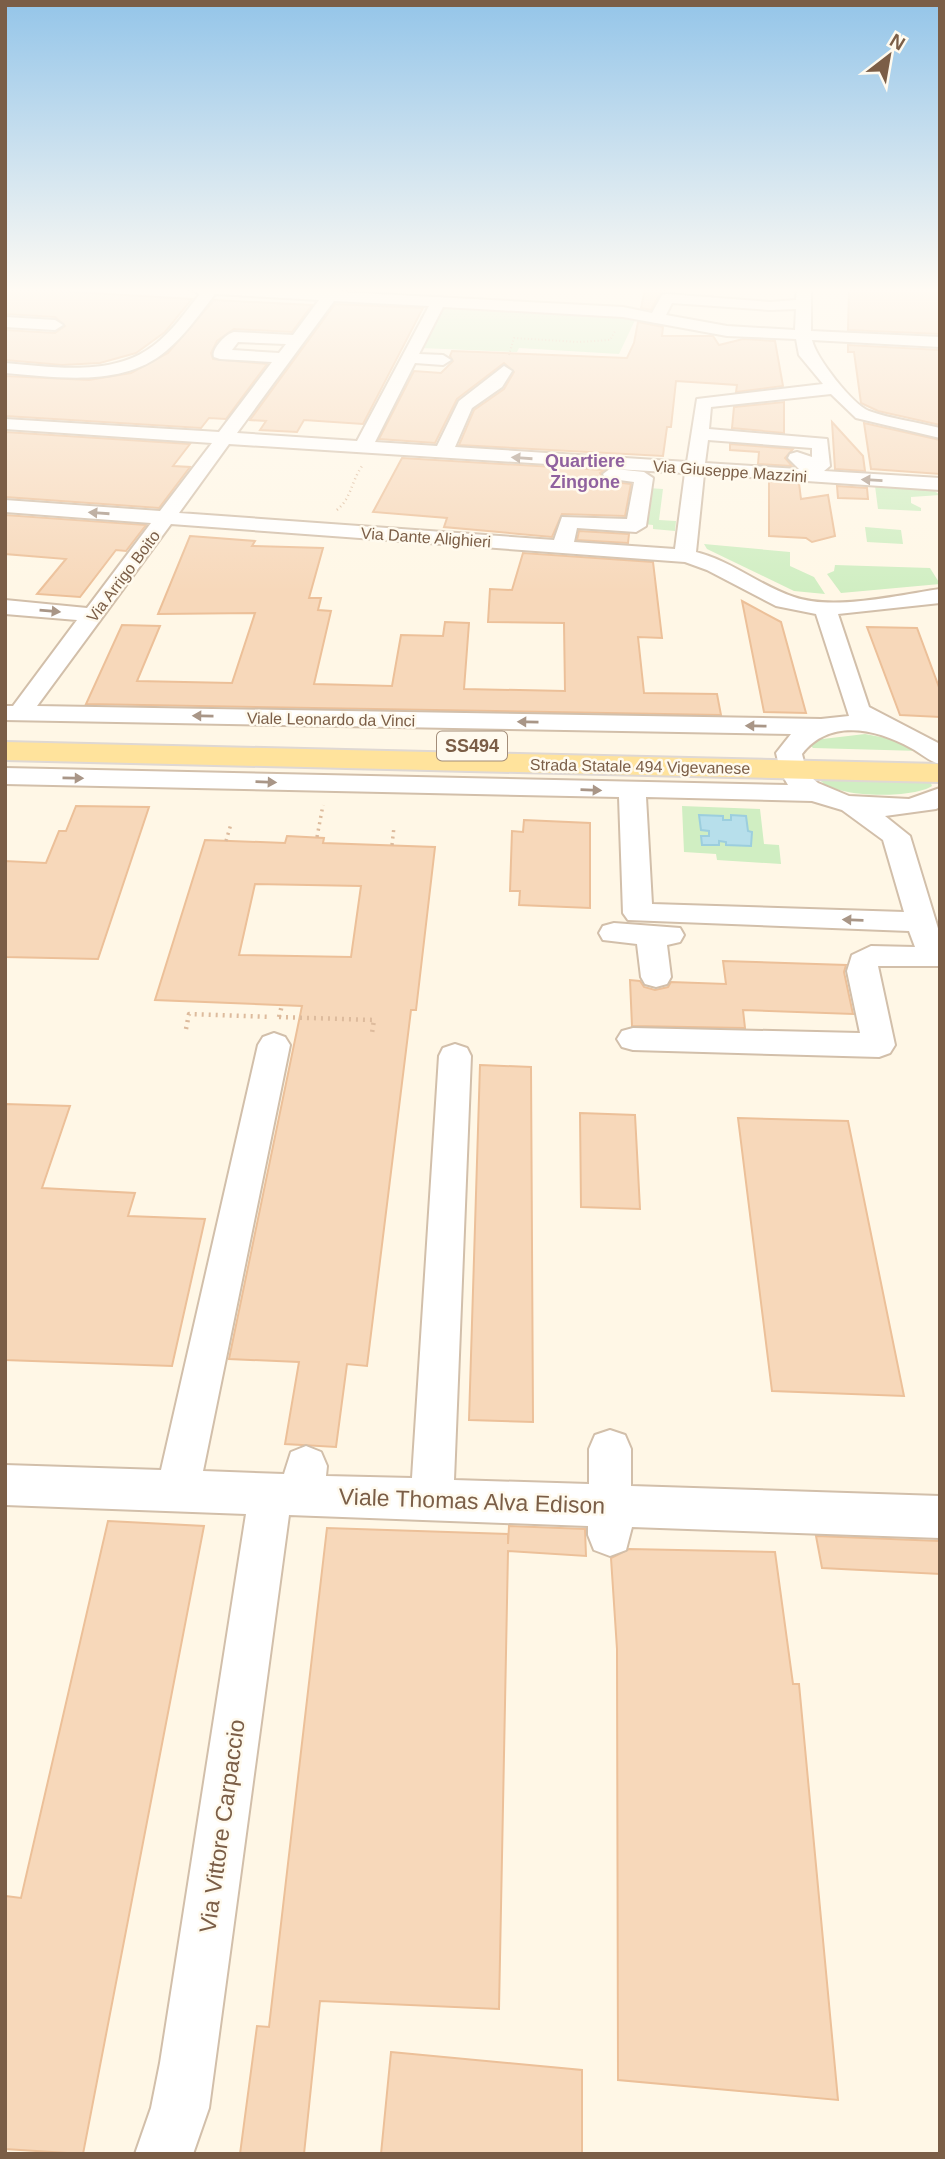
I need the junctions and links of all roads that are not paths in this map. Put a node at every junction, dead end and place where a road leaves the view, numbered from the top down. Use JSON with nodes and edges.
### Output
{"nodes":[{"id":1,"x":262,"y":390,"type":"edge"},
{"id":2,"x":394,"y":390,"type":"edge"},
{"id":3,"x":486,"y":390,"type":"edge"},
{"id":4,"x":821,"y":390,"type":"edge"},
{"id":5,"x":838,"y":390,"type":"edge"},
{"id":6,"x":5,"y":424,"type":"edge"},
{"id":7,"x":940,"y":433,"type":"edge"},
{"id":8,"x":226,"y":439,"type":"junction"},
{"id":9,"x":696,"y":451,"type":"junction"},
{"id":10,"x":443,"y":453,"type":"junction"},
{"id":11,"x":364,"y":454,"type":"junction"},
{"id":12,"x":613,"y":464,"type":"junction"},
{"id":13,"x":808,"y":465,"type":"junction"},
{"id":14,"x":940,"y":484,"type":"edge"},
{"id":15,"x":5,"y":506,"type":"edge"},
{"id":16,"x":167,"y":518,"type":"junction"},
{"id":17,"x":562,"y":547,"type":"junction"},
{"id":18,"x":685,"y":556,"type":"junction"},
{"id":19,"x":940,"y":596,"type":"edge"},
{"id":20,"x":5,"y":607,"type":"edge"},
{"id":21,"x":823,"y":608,"type":"junction"},
{"id":22,"x":94,"y":615,"type":"junction"},
{"id":23,"x":843,"y":720,"type":"junction"},
{"id":24,"x":10,"y":721,"type":"edge"},
{"id":25,"x":897,"y":731,"type":"junction"},
{"id":26,"x":940,"y":735,"type":"edge"},
{"id":27,"x":5,"y":751,"type":"edge"},
{"id":28,"x":940,"y":756,"type":"edge"},
{"id":29,"x":791,"y":761,"type":"junction"},
{"id":30,"x":940,"y":773,"type":"edge"},
{"id":31,"x":5,"y":776,"type":"edge"},
{"id":32,"x":632,"y":791,"type":"junction"},
{"id":33,"x":813,"y":793,"type":"junction"},
{"id":34,"x":928,"y":800,"type":"edge"},
{"id":35,"x":850,"y":804,"type":"junction"},
{"id":36,"x":895,"y":836,"type":"junction"},
{"id":37,"x":614,"y":933,"type":"dead end"},
{"id":38,"x":651,"y":934,"type":"junction"},
{"id":39,"x":930,"y":950,"type":"edge"},
{"id":40,"x":656,"y":977,"type":"dead end"},
{"id":41,"x":277,"y":1031,"type":"road end"},
{"id":42,"x":633,"y":1039,"type":"dead end"},
{"id":43,"x":455,"y":1056,"type":"dead end"},
{"id":44,"x":610,"y":1449,"type":"dead end"},
{"id":45,"x":5,"y":1485,"type":"edge"},
{"id":46,"x":293,"y":1486,"type":"junction"},
{"id":47,"x":177,"y":1492,"type":"junction"},
{"id":48,"x":432,"y":1499,"type":"junction"},
{"id":49,"x":940,"y":1517,"type":"edge"},
{"id":50,"x":610,"y":1520,"type":"junction"},
{"id":51,"x":164,"y":2154,"type":"edge"}],
"edges":[{"from":1,"to":8,"type":"street","name":"Via Arrigo Boito"},
{"from":2,"to":11,"type":"street"},
{"from":3,"to":10,"type":"street"},
{"from":4,"to":9,"type":"street"},
{"from":5,"to":7,"type":"street"},
{"from":6,"to":8,"type":"street","name":"Via Giuseppe Mazzini"},
{"from":8,"to":11,"type":"street","name":"Via Giuseppe Mazzini"},
{"from":8,"to":16,"type":"street","name":"Via Arrigo Boito"},
{"from":9,"to":12,"type":"street","name":"Via Giuseppe Mazzini"},
{"from":9,"to":13,"type":"street"},
{"from":9,"to":13,"type":"street","name":"Via Giuseppe Mazzini"},
{"from":9,"to":18,"type":"street"},
{"from":10,"to":11,"type":"street","name":"Via Giuseppe Mazzini"},
{"from":12,"to":10,"type":"street","name":"Via Giuseppe Mazzini","one_way":true},
{"from":12,"to":17,"type":"street"},
{"from":14,"to":13,"type":"street","name":"Via Giuseppe Mazzini","one_way":true},
{"from":16,"to":15,"type":"street","name":"Via Dante Alighieri","one_way":true},
{"from":16,"to":17,"type":"street","name":"Via Dante Alighieri"},
{"from":16,"to":22,"type":"street","name":"Via Arrigo Boito"},
{"from":17,"to":18,"type":"street","name":"Via Dante Alighieri"},
{"from":18,"to":21,"type":"street","name":"Via Dante Alighieri"},
{"from":19,"to":21,"type":"street","name":"Via Dante Alighieri"},
{"from":20,"to":22,"type":"street","one_way":true},
{"from":21,"to":23,"type":"street"},
{"from":22,"to":24,"type":"street","name":"Via Arrigo Boito"},
{"from":23,"to":24,"type":"street","name":"Viale Leonardo da Vinci","one_way":true},
{"from":23,"to":25,"type":"street","name":"Viale Leonardo da Vinci"},
{"from":23,"to":29,"type":"street"},
{"from":24,"to":29,"type":"main road","name":"Strada Statale 494 Vigevanese","number":"SS494"},
{"from":25,"to":26,"type":"street"},
{"from":25,"to":28,"type":"street"},
{"from":27,"to":29,"type":"main road","name":"Strada Statale 494 Vigevanese","number":"SS494"},
{"from":28,"to":29,"type":"main road","name":"Strada Statale 494 Vigevanese","number":"SS494"},
{"from":29,"to":30,"type":"main road","name":"Strada Statale 494 Vigevanese","number":"SS494"},
{"from":29,"to":33,"type":"street"},
{"from":31,"to":32,"type":"street","one_way":true},
{"from":32,"to":33,"type":"street"},
{"from":39,"to":32,"type":"street","one_way":true},
{"from":33,"to":35,"type":"street"},
{"from":34,"to":35,"type":"street"},
{"from":34,"to":36,"type":"street"},
{"from":35,"to":36,"type":"street"},
{"from":36,"to":39,"type":"street"},
{"from":37,"to":38,"type":"street"},
{"from":38,"to":39,"type":"street"},
{"from":38,"to":40,"type":"street"},
{"from":39,"to":42,"type":"street"},
{"from":41,"to":47,"type":"street"},
{"from":43,"to":48,"type":"street"},
{"from":44,"to":50,"type":"street"},
{"from":45,"to":47,"type":"street","name":"Viale Thomas Alva Edison"},
{"from":46,"to":47,"type":"street","name":"Viale Thomas Alva Edison"},
{"from":46,"to":48,"type":"street","name":"Viale Thomas Alva Edison"},
{"from":46,"to":51,"type":"street","name":"Via Vittore Carpaccio"},
{"from":48,"to":50,"type":"street","name":"Viale Thomas Alva Edison"},
{"from":49,"to":50,"type":"street","name":"Viale Thomas Alva Edison"}]}
